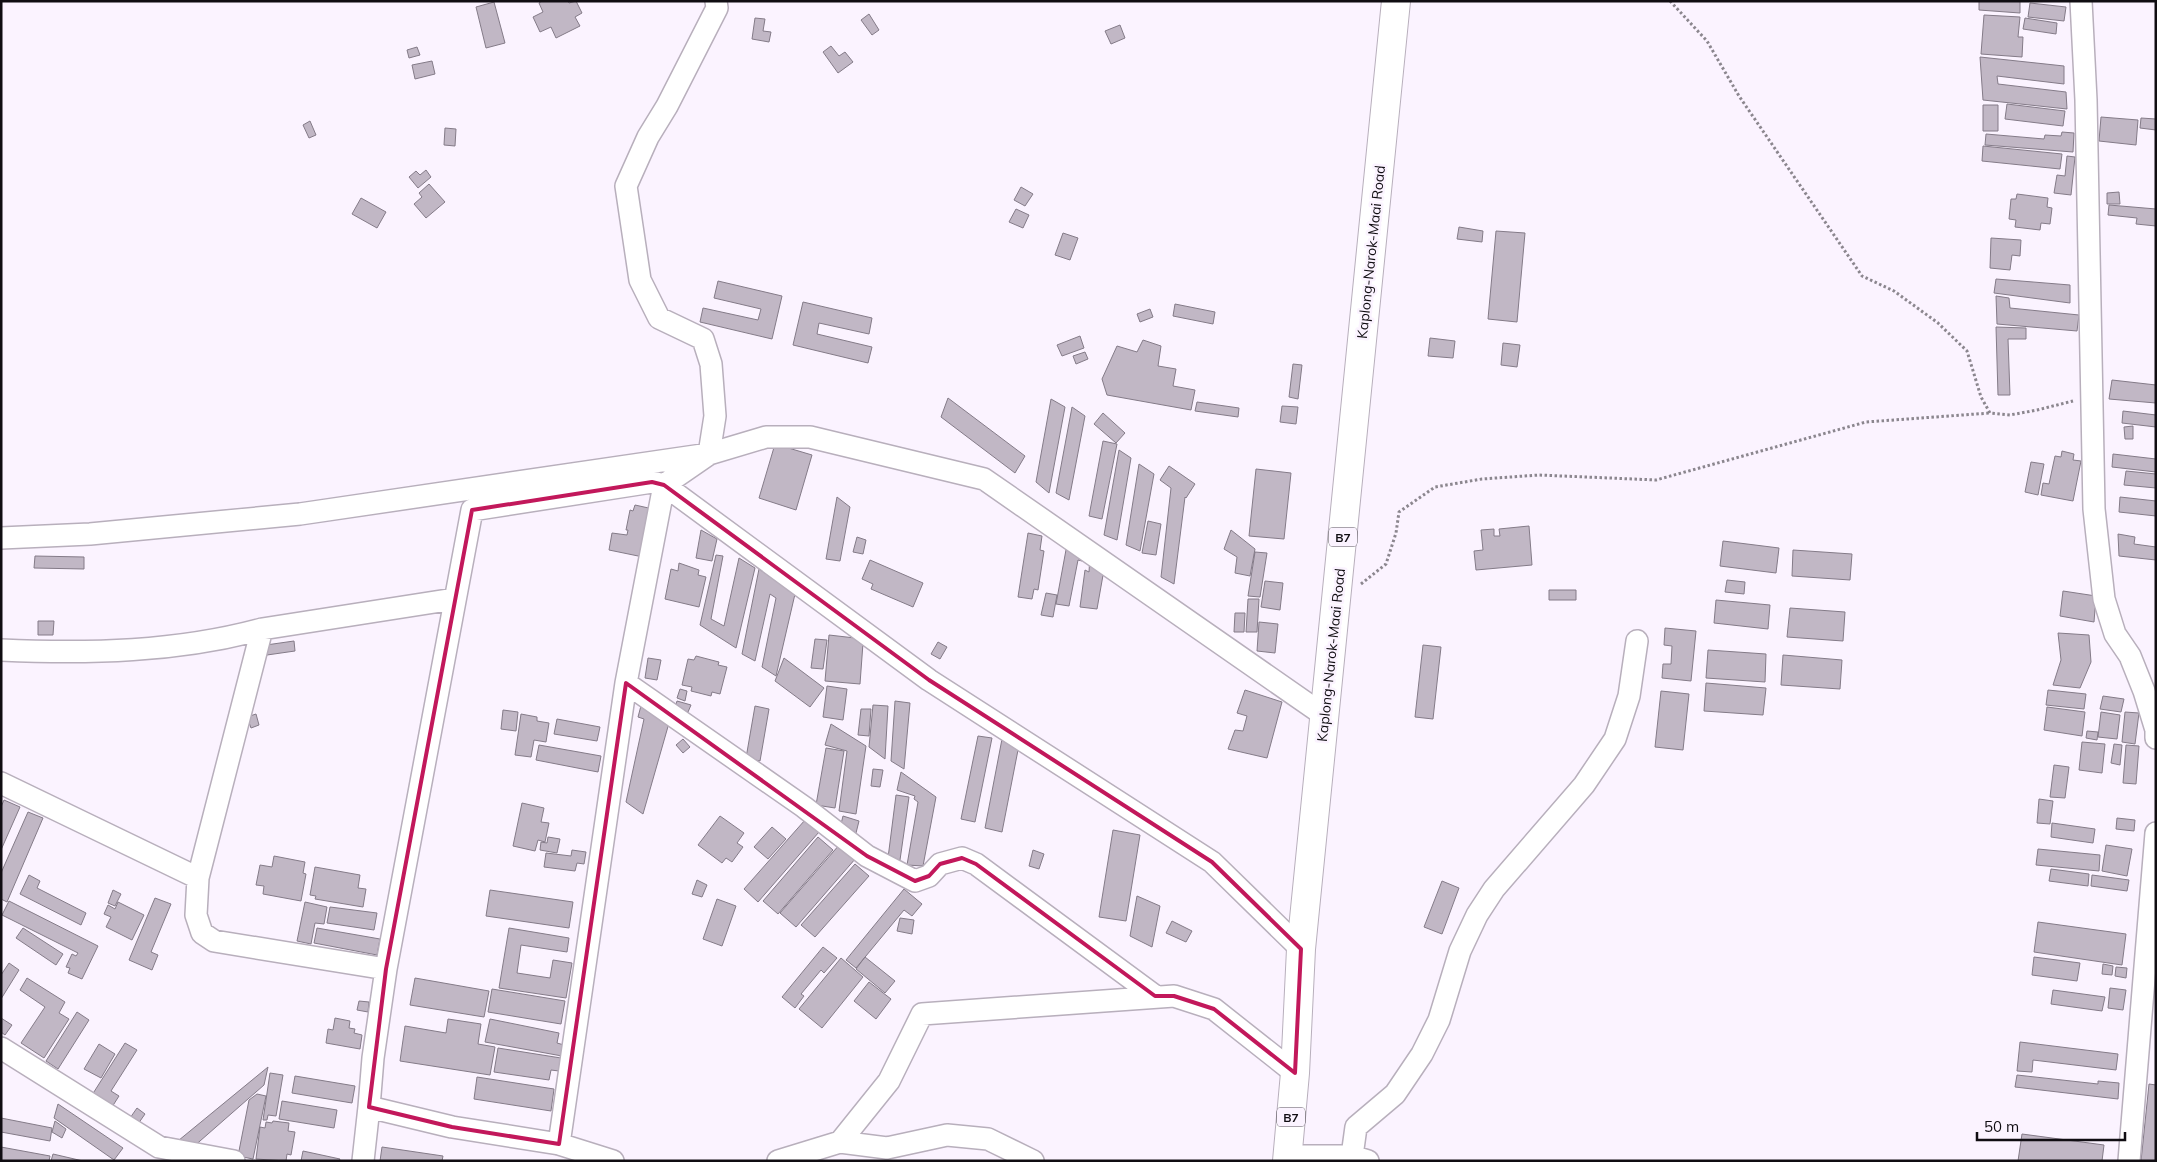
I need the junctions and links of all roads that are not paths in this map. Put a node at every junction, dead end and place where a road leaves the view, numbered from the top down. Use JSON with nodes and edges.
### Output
{"nodes":[{"id":1,"x":716,"y":1,"type":"edge"},
{"id":2,"x":1396,"y":1,"type":"edge"},
{"id":3,"x":2081,"y":1,"type":"edge"},
{"id":4,"x":709,"y":454,"type":"junction"},
{"id":5,"x":664,"y":485,"type":"junction"},
{"id":6,"x":1,"y":538,"type":"edge"},
{"id":7,"x":454,"y":599,"type":"junction"},
{"id":8,"x":262,"y":629,"type":"junction"},
{"id":9,"x":1637,"y":641,"type":"dead end"},
{"id":10,"x":1,"y":650,"type":"edge"},
{"id":11,"x":626,"y":683,"type":"junction"},
{"id":12,"x":1325,"y":716,"type":"junction"},
{"id":13,"x":2156,"y":738,"type":"edge"},
{"id":14,"x":1,"y":783,"type":"edge"},
{"id":15,"x":2156,"y":833,"type":"edge"},
{"id":16,"x":198,"y":878,"type":"junction"},
{"id":17,"x":1300,"y":949,"type":"junction"},
{"id":18,"x":386,"y":969,"type":"junction"},
{"id":19,"x":1155,"y":996,"type":"junction"},
{"id":20,"x":1,"y":1048,"type":"edge"},
{"id":21,"x":1295,"y":1073,"type":"junction"},
{"id":22,"x":369,"y":1108,"type":"junction"},
{"id":23,"x":840,"y":1142,"type":"junction"},
{"id":24,"x":558,"y":1144,"type":"junction"},
{"id":25,"x":158,"y":1154,"type":"edge"},
{"id":26,"x":1287,"y":1158,"type":"edge"},
{"id":27,"x":1360,"y":1158,"type":"edge"},
{"id":28,"x":234,"y":1161,"type":"edge"},
{"id":29,"x":363,"y":1161,"type":"edge"},
{"id":30,"x":614,"y":1161,"type":"edge"},
{"id":31,"x":778,"y":1161,"type":"edge"},
{"id":32,"x":1033,"y":1161,"type":"edge"},
{"id":33,"x":2128,"y":1161,"type":"edge"}],
"edges":[{"from":1,"to":4,"type":"street"},
{"from":2,"to":12,"type":"highway","name":"Kaplong-Narok-Maai Road","number":"B7"},
{"from":3,"to":13,"type":"street"},
{"from":4,"to":5,"type":"street"},
{"from":4,"to":6,"type":"street"},
{"from":4,"to":12,"type":"street"},
{"from":5,"to":7,"type":"street"},
{"from":5,"to":11,"type":"street"},
{"from":5,"to":17,"type":"street"},
{"from":7,"to":8,"type":"street"},
{"from":7,"to":18,"type":"street"},
{"from":8,"to":10,"type":"street"},
{"from":8,"to":16,"type":"street"},
{"from":9,"to":27,"type":"street"},
{"from":11,"to":19,"type":"street"},
{"from":11,"to":24,"type":"street"},
{"from":12,"to":17,"type":"highway","name":"Kaplong-Narok-Maai Road","number":"B7"},
{"from":14,"to":16,"type":"street"},
{"from":15,"to":33,"type":"street"},
{"from":16,"to":18,"type":"street"},
{"from":17,"to":21,"type":"highway","name":"Kaplong-Narok-Maai Road","number":"B7"},
{"from":18,"to":22,"type":"street"},
{"from":19,"to":21,"type":"street"},
{"from":19,"to":23,"type":"street"},
{"from":20,"to":25,"type":"street"},
{"from":21,"to":26,"type":"highway","name":"Kaplong-Narok-Maai Road","number":"B7"},
{"from":22,"to":24,"type":"street"},
{"from":22,"to":29,"type":"street"},
{"from":23,"to":31,"type":"street"},
{"from":23,"to":32,"type":"street"},
{"from":24,"to":30,"type":"street"},
{"from":25,"to":28,"type":"street"},
{"from":26,"to":27,"type":"street"}]}
